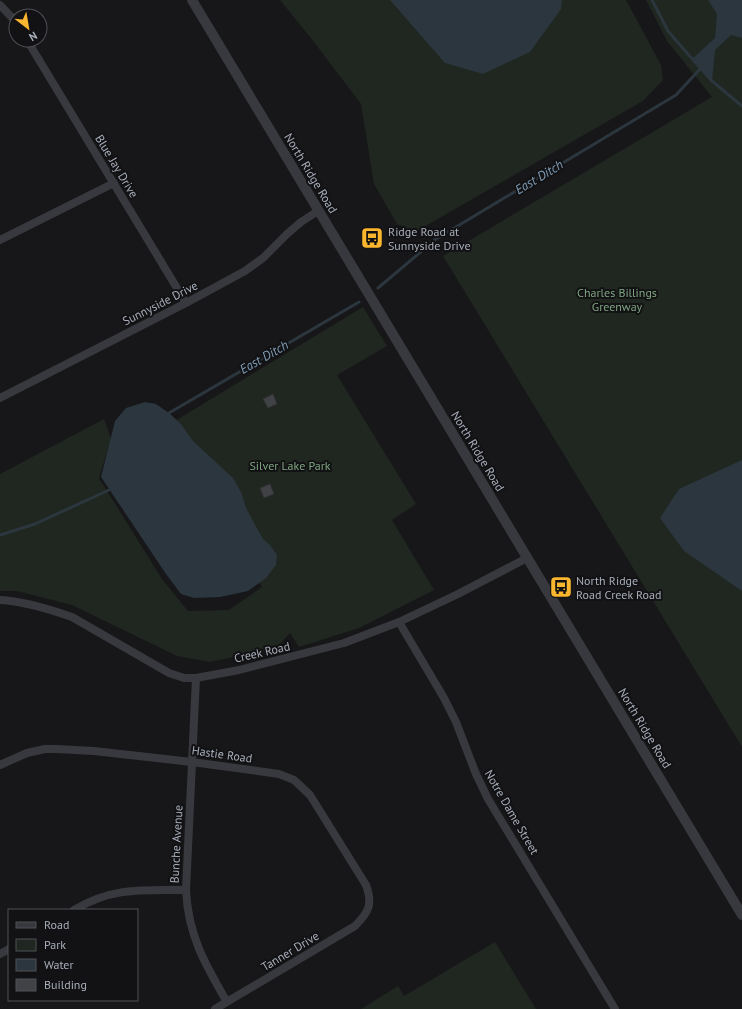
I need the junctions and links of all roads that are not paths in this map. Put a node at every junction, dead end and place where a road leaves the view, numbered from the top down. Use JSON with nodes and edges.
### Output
{"nodes":[{"id":1,"x":192,"y":0,"type":"edge"},
{"id":2,"x":0,"y":5,"type":"edge"},
{"id":3,"x":8,"y":14,"type":"edge"},
{"id":4,"x":32,"y":48,"type":"edge"},
{"id":5,"x":114,"y":183,"type":"junction"},
{"id":6,"x":318,"y":211,"type":"junction"},
{"id":7,"x":0,"y":240,"type":"edge"},
{"id":8,"x":186,"y":304,"type":"junction"},
{"id":9,"x":0,"y":398,"type":"edge"},
{"id":10,"x":527,"y":558,"type":"junction"},
{"id":11,"x":0,"y":600,"type":"edge"},
{"id":12,"x":399,"y":622,"type":"junction"},
{"id":13,"x":196,"y":678,"type":"junction"},
{"id":14,"x":192,"y":762,"type":"junction"},
{"id":15,"x":0,"y":765,"type":"edge"},
{"id":16,"x":186,"y":890,"type":"junction"},
{"id":17,"x":370,"y":905,"type":"joint"},
{"id":18,"x":76,"y":909,"type":"edge"},
{"id":19,"x":742,"y":915,"type":"edge"},
{"id":20,"x":227,"y":1002,"type":"junction"},
{"id":21,"x":215,"y":1009,"type":"edge"},
{"id":22,"x":616,"y":1009,"type":"edge"}],
"edges":[{"from":1,"to":6,"type":"street","name":"North Ridge Road"},
{"from":2,"to":3,"type":"street"},
{"from":4,"to":5,"type":"street","name":"Blue Jay Drive"},
{"from":5,"to":7,"type":"street"},
{"from":5,"to":8,"type":"street","name":"Blue Jay Drive"},
{"from":6,"to":8,"type":"street","name":"Sunnyside Drive"},
{"from":6,"to":10,"type":"street","name":"North Ridge Road"},
{"from":8,"to":9,"type":"street","name":"Sunnyside Drive"},
{"from":10,"to":12,"type":"street","name":"Creek Road"},
{"from":10,"to":19,"type":"street","name":"North Ridge Road"},
{"from":11,"to":13,"type":"street","name":"Creek Road"},
{"from":12,"to":13,"type":"street","name":"Creek Road"},
{"from":12,"to":22,"type":"street","name":"Notre Dame Street"},
{"from":13,"to":14,"type":"street","name":"Bunche Avenue"},
{"from":14,"to":15,"type":"street","name":"Hastie Road"},
{"from":14,"to":16,"type":"street","name":"Bunche Avenue"},
{"from":14,"to":17,"type":"street","name":"Hastie Road"},
{"from":16,"to":18,"type":"street"},
{"from":16,"to":20,"type":"street","name":"Bunche Avenue"},
{"from":17,"to":20,"type":"street","name":"Tanner Drive"},
{"from":20,"to":21,"type":"street","name":"Tanner Drive"}]}
